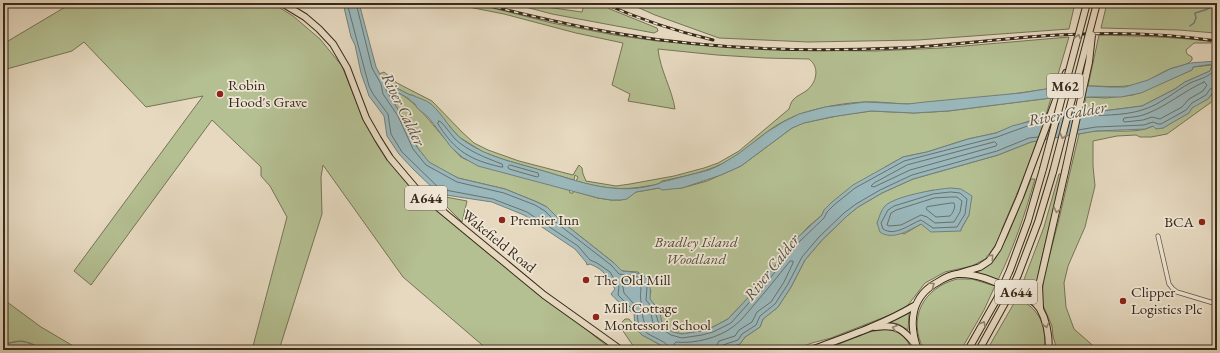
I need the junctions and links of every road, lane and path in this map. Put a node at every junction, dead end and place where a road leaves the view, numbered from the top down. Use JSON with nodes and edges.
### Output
{"nodes":[{"id":1,"x":282,"y":3,"type":"edge"},
{"id":2,"x":1087,"y":3,"type":"edge"},
{"id":3,"x":1097,"y":5,"type":"edge"},
{"id":4,"x":1075,"y":51,"type":"junction"},
{"id":5,"x":1158,"y":236,"type":"dead end"},
{"id":6,"x":957,"y":274,"type":"junction"},
{"id":7,"x":1217,"y":304,"type":"edge"},
{"id":8,"x":914,"y":306,"type":"junction"},
{"id":9,"x":1040,"y":308,"type":"junction"},
{"id":10,"x":868,"y":328,"type":"junction"},
{"id":11,"x":917,"y":347,"type":"edge"},
{"id":12,"x":621,"y":350,"type":"edge"},
{"id":13,"x":811,"y":350,"type":"edge"},
{"id":14,"x":968,"y":350,"type":"edge"},
{"id":15,"x":979,"y":350,"type":"edge"},
{"id":16,"x":1049,"y":350,"type":"edge"}],
"edges":[{"from":1,"to":12,"type":"highway","name":"Wakefield Road","number":"A644"},
{"from":4,"to":2,"type":"highway","number":"M62","one_way":true,"bridge":true},
{"from":3,"to":9,"type":"highway","one_way":true,"bridge":true},
{"from":3,"to":15,"type":"highway","number":"M62","one_way":true,"bridge":true},
{"from":6,"to":4,"type":"highway","one_way":true,"bridge":true},
{"from":14,"to":4,"type":"highway","number":"M62","one_way":true,"bridge":true},
{"from":5,"to":7,"type":"street"},
{"from":8,"to":6,"type":"highway","number":"A644","one_way":true},
{"from":6,"to":9,"type":"highway","number":"A644"},
{"from":8,"to":10,"type":"highway","number":"A644"},
{"from":8,"to":11,"type":"highway","number":"A644"},
{"from":9,"to":16,"type":"highway","number":"A644","one_way":true},
{"from":11,"to":10,"type":"highway","number":"A644","one_way":true},
{"from":10,"to":13,"type":"highway","number":"A644"}]}
